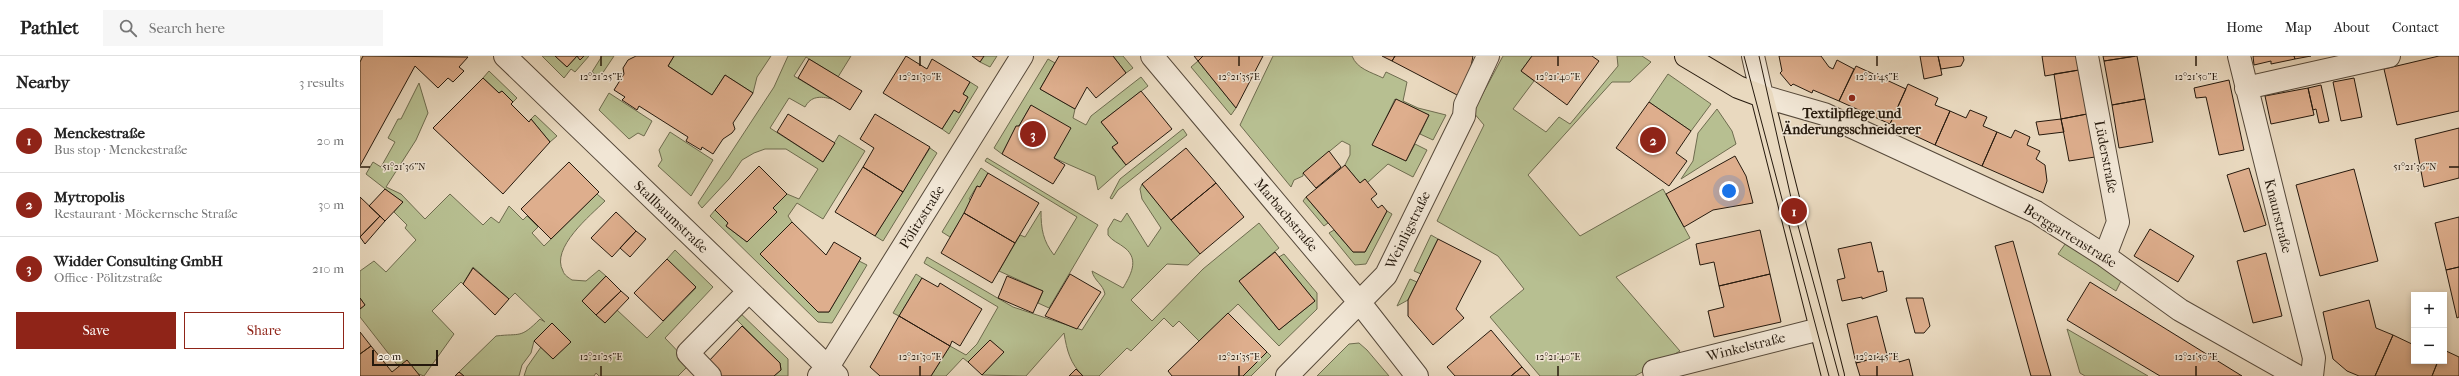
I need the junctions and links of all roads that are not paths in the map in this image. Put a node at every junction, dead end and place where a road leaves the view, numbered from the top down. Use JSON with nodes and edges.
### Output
{"nodes":[{"id":1,"x":505,"y":56,"type":"edge"},
{"id":2,"x":1022,"y":56,"type":"edge"},
{"id":3,"x":1152,"y":56,"type":"edge"},
{"id":4,"x":1488,"y":56,"type":"edge"},
{"id":5,"x":1686,"y":56,"type":"edge"},
{"id":6,"x":1753,"y":56,"type":"edge"},
{"id":7,"x":2087,"y":56,"type":"edge"},
{"id":8,"x":2239,"y":56,"type":"edge"},
{"id":9,"x":2389,"y":56,"type":"edge"},
{"id":10,"x":2246,"y":88,"type":"junction"},
{"id":11,"x":1762,"y":96,"type":"junction"},
{"id":12,"x":2104,"y":256,"type":"junction"},
{"id":13,"x":748,"y":292,"type":"junction"},
{"id":14,"x":1360,"y":303,"type":"junction"},
{"id":15,"x":1820,"y":329,"type":"junction"},
{"id":16,"x":828,"y":373,"type":"edge"},
{"id":17,"x":710,"y":376,"type":"edge"},
{"id":18,"x":1287,"y":376,"type":"edge"},
{"id":19,"x":1417,"y":376,"type":"edge"},
{"id":20,"x":1655,"y":376,"type":"edge"},
{"id":21,"x":1833,"y":376,"type":"edge"},
{"id":22,"x":2297,"y":376,"type":"edge"},
{"id":23,"x":2312,"y":376,"type":"edge"}],
"edges":[{"from":1,"to":13,"type":"street","name":"Stallbaumstraße"},
{"from":2,"to":16,"type":"street","name":"Pölitzstraße"},
{"from":3,"to":14,"type":"street","name":"Marbachstraße"},
{"from":4,"to":14,"type":"street","name":"Weinligstraße"},
{"from":5,"to":11,"type":"main road"},
{"from":6,"to":11,"type":"street"},
{"from":7,"to":12,"type":"street","name":"Lüderstraße"},
{"from":8,"to":10,"type":"street","name":"Knaurstraße"},
{"from":9,"to":10,"type":"street"},
{"from":10,"to":23,"type":"street","name":"Knaurstraße"},
{"from":11,"to":12,"type":"street","name":"Berggartenstraße"},
{"from":11,"to":15,"type":"main road"},
{"from":12,"to":22,"type":"street","name":"Berggartenstraße"},
{"from":13,"to":16,"type":"street","name":"Stallbaumstraße"},
{"from":13,"to":17,"type":"street"},
{"from":14,"to":18,"type":"street","name":"Weinligstraße"},
{"from":14,"to":19,"type":"street","name":"Marbachstraße"},
{"from":15,"to":20,"type":"street","name":"Winkelstraße"},
{"from":15,"to":21,"type":"main road"}]}
